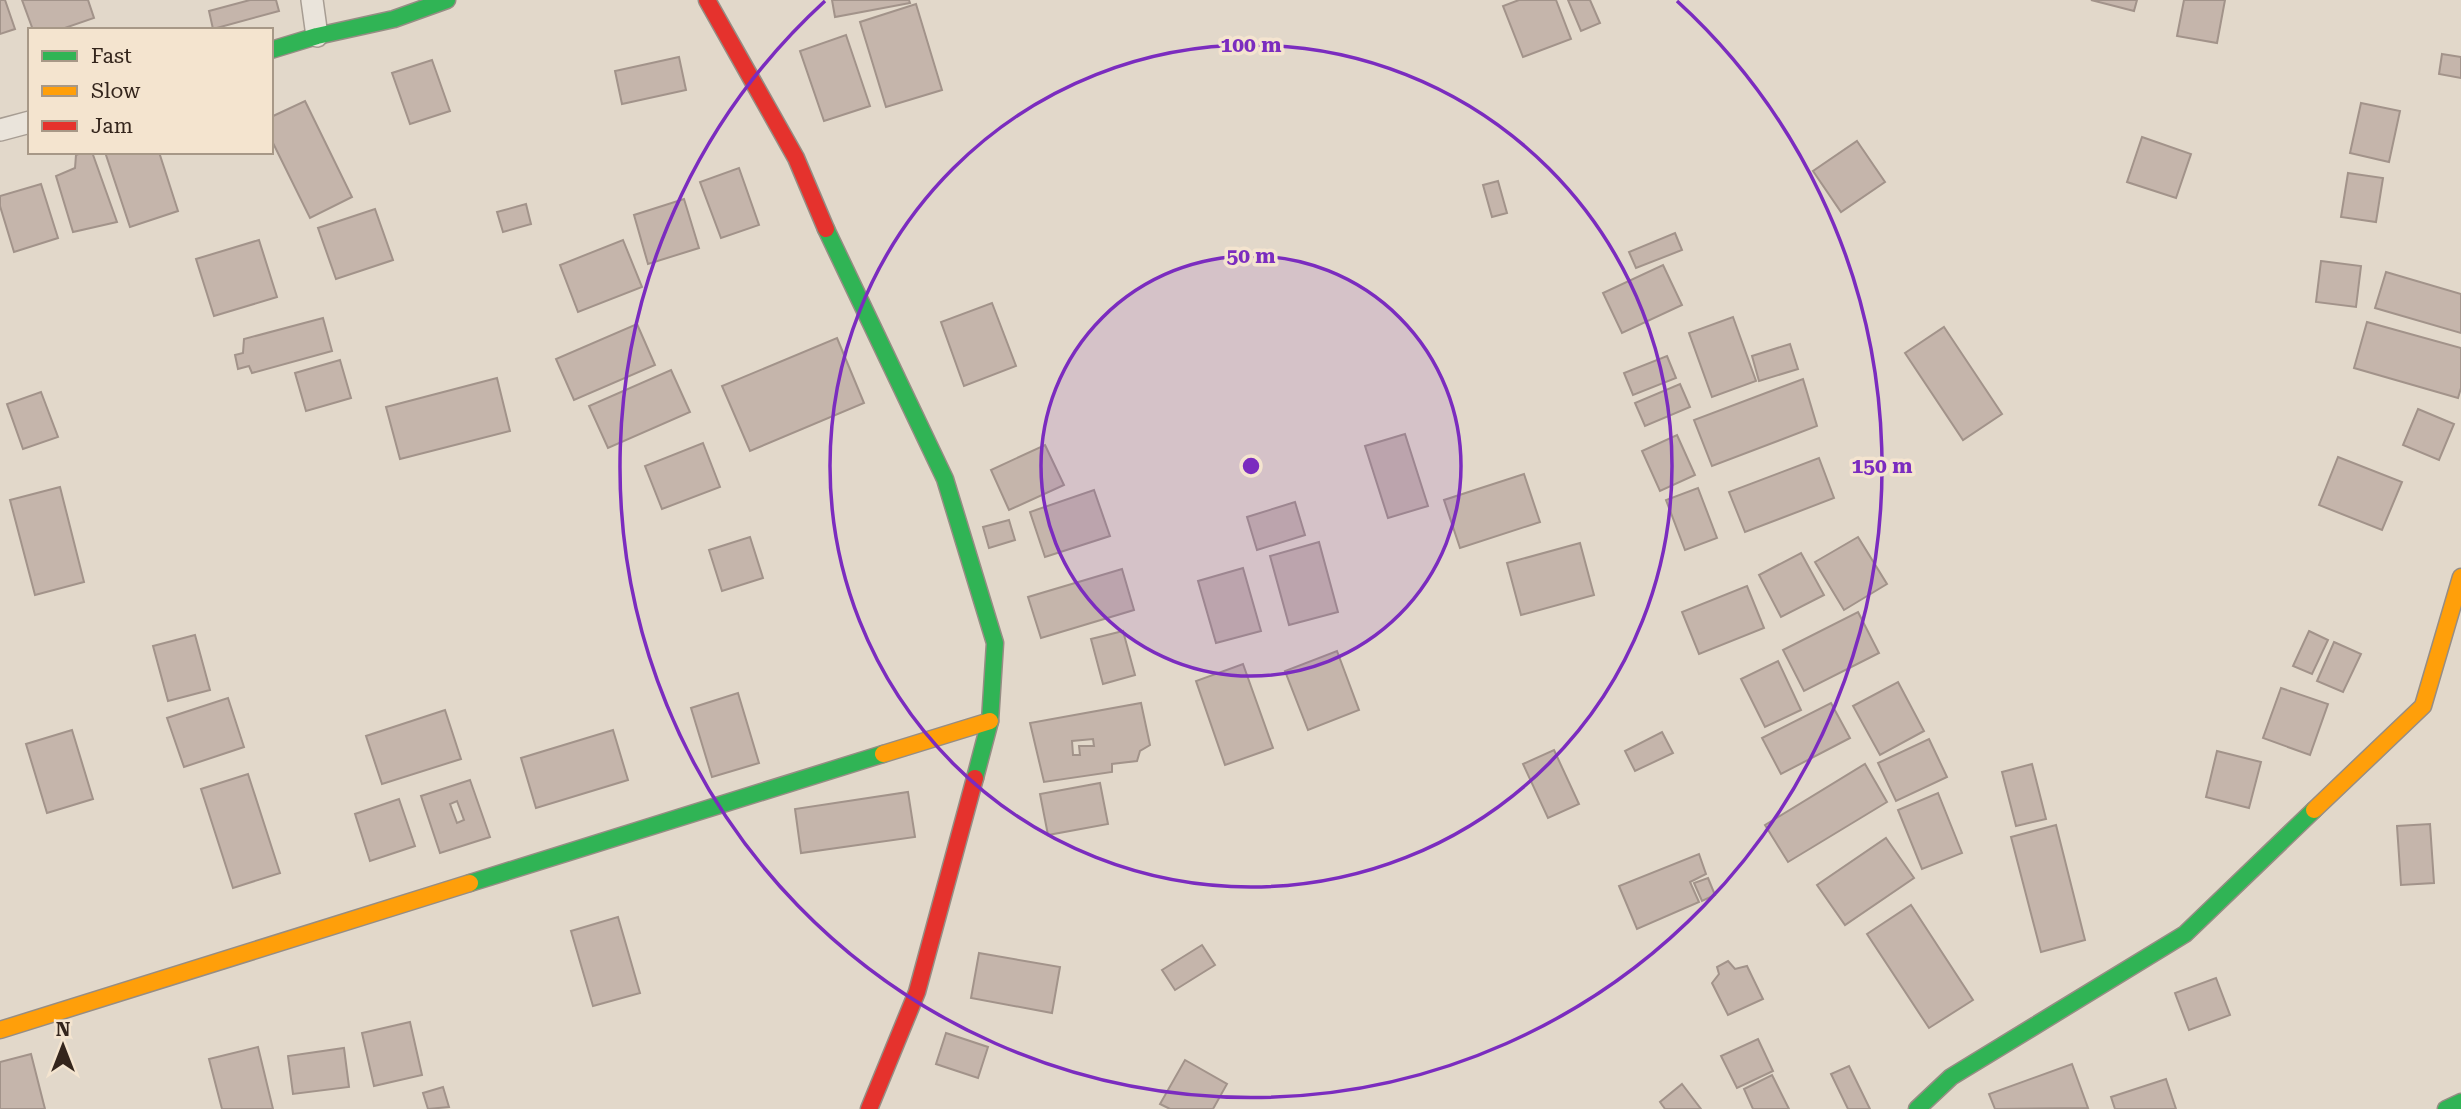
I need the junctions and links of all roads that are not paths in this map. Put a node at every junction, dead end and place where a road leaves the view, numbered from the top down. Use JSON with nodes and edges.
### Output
{"nodes":[{"id":1,"x":312,"y":0,"type":"edge"},
{"id":2,"x":447,"y":0,"type":"edge"},
{"id":3,"x":707,"y":0,"type":"edge"},
{"id":4,"x":317,"y":36,"type":"junction"},
{"id":5,"x":273,"y":49,"type":"edge"},
{"id":6,"x":28,"y":123,"type":"edge"},
{"id":7,"x":0,"y":130,"type":"edge"},
{"id":8,"x":2461,"y":577,"type":"edge"},
{"id":9,"x":990,"y":721,"type":"junction"},
{"id":10,"x":0,"y":1030,"type":"edge"},
{"id":11,"x":2461,"y":1102,"type":"edge"},
{"id":12,"x":869,"y":1109,"type":"edge"},
{"id":13,"x":1917,"y":1109,"type":"edge"},
{"id":14,"x":2446,"y":1109,"type":"edge"}],
"edges":[{"from":1,"to":4,"type":"street"},
{"from":2,"to":4,"type":"street"},
{"from":3,"to":9,"type":"street"},
{"from":4,"to":5,"type":"street"},
{"from":6,"to":7,"type":"street"},
{"from":8,"to":13,"type":"street"},
{"from":9,"to":10,"type":"street"},
{"from":9,"to":12,"type":"street"},
{"from":11,"to":14,"type":"street"}]}
